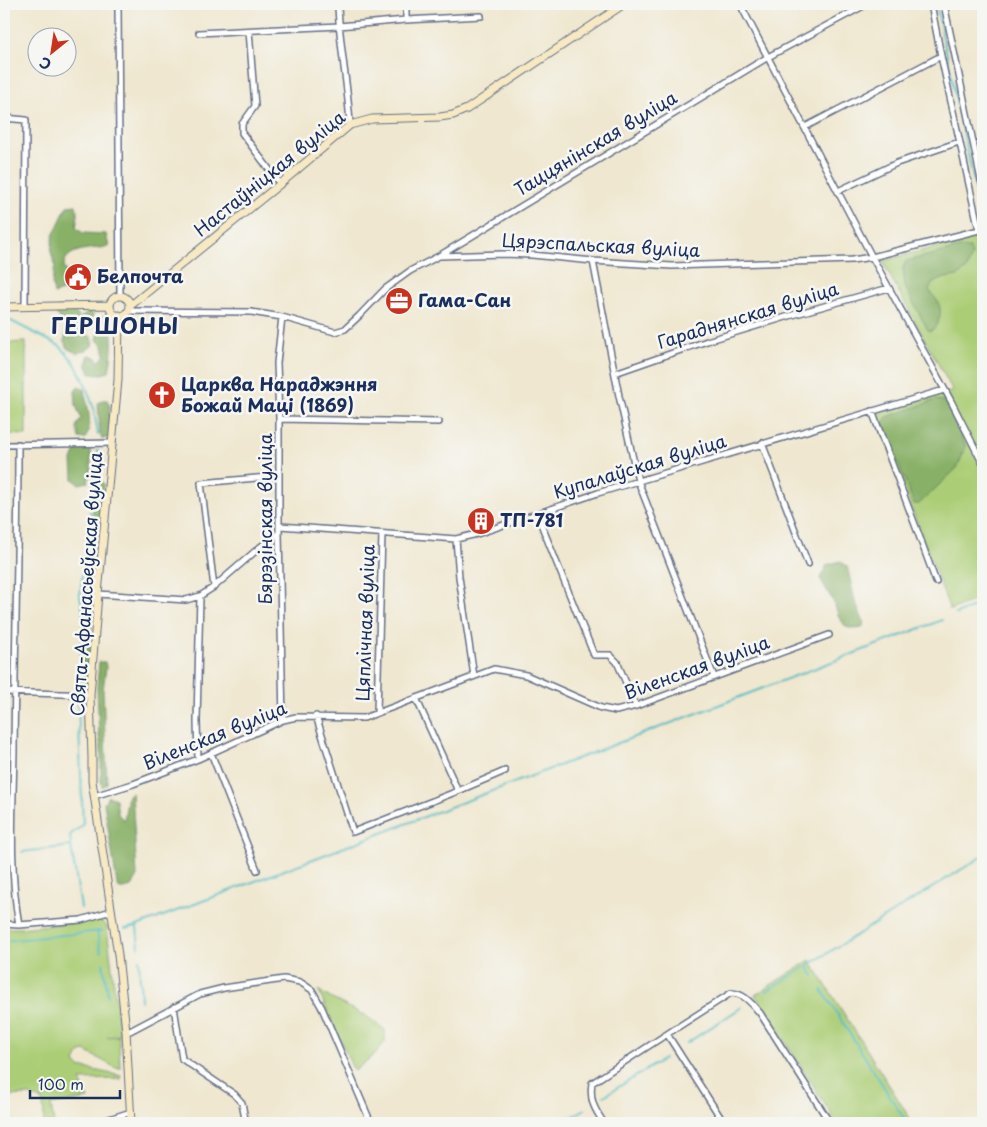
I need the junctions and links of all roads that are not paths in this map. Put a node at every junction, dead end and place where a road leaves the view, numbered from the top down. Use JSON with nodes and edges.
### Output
{"nodes":[{"id":1,"x":118,"y":4,"type":"edge"},
{"id":2,"x":338,"y":4,"type":"edge"},
{"id":3,"x":406,"y":4,"type":"edge"},
{"id":4,"x":624,"y":4,"type":"edge"},
{"id":5,"x":740,"y":4,"type":"edge"},
{"id":6,"x":867,"y":4,"type":"edge"},
{"id":7,"x":931,"y":4,"type":"edge"},
{"id":8,"x":944,"y":4,"type":"edge"},
{"id":9,"x":481,"y":16,"type":"dead end"},
{"id":10,"x":406,"y":20,"type":"junction"},
{"id":11,"x":339,"y":26,"type":"junction"},
{"id":12,"x":249,"y":31,"type":"junction"},
{"id":13,"x":199,"y":33,"type":"dead end"},
{"id":14,"x":941,"y":56,"type":"junction"},
{"id":15,"x":768,"y":57,"type":"junction"},
{"id":16,"x":4,"y":118,"type":"edge"},
{"id":17,"x":350,"y":125,"type":"junction"},
{"id":18,"x":804,"y":127,"type":"junction"},
{"id":19,"x":959,"y":142,"type":"junction"},
{"id":20,"x":280,"y":184,"type":"junction"},
{"id":21,"x":983,"y":185,"type":"edge"},
{"id":22,"x":838,"y":191,"type":"junction"},
{"id":23,"x":981,"y":230,"type":"edge"},
{"id":24,"x":439,"y":256,"type":"junction"},
{"id":25,"x":872,"y":257,"type":"junction"},
{"id":26,"x":593,"y":262,"type":"junction"},
{"id":27,"x":890,"y":288,"type":"junction"},
{"id":28,"x":120,"y":296,"type":"junction"},
{"id":29,"x":110,"y":306,"type":"junction"},
{"id":30,"x":25,"y":307,"type":"junction"},
{"id":31,"x":4,"y":308,"type":"edge"},
{"id":32,"x":129,"y":308,"type":"junction"},
{"id":33,"x":119,"y":315,"type":"junction"},
{"id":34,"x":282,"y":317,"type":"junction"},
{"id":35,"x":615,"y":373,"type":"junction"},
{"id":36,"x":944,"y":390,"type":"junction"},
{"id":37,"x":872,"y":411,"type":"junction"},
{"id":38,"x":279,"y":419,"type":"junction"},
{"id":39,"x":439,"y":422,"type":"dead end"},
{"id":40,"x":113,"y":443,"type":"junction"},
{"id":41,"x":18,"y":444,"type":"junction"},
{"id":42,"x":762,"y":444,"type":"junction"},
{"id":43,"x":4,"y":445,"type":"edge"},
{"id":44,"x":983,"y":464,"type":"edge"},
{"id":45,"x":279,"y":476,"type":"junction"},
{"id":46,"x":638,"y":481,"type":"junction"},
{"id":47,"x":537,"y":514,"type":"junction"},
{"id":48,"x":280,"y":526,"type":"junction"},
{"id":49,"x":279,"y":533,"type":"junction"},
{"id":50,"x":382,"y":534,"type":"junction"},
{"id":51,"x":456,"y":539,"type":"junction"},
{"id":52,"x":808,"y":564,"type":"dead end"},
{"id":53,"x":936,"y":582,"type":"dead end"},
{"id":54,"x":214,"y":586,"type":"junction"},
{"id":55,"x":98,"y":594,"type":"junction"},
{"id":56,"x":200,"y":596,"type":"junction"},
{"id":57,"x":829,"y":635,"type":"dead end"},
{"id":58,"x":474,"y":676,"type":"junction"},
{"id":59,"x":714,"y":677,"type":"junction"},
{"id":60,"x":4,"y":692,"type":"edge"},
{"id":61,"x":14,"y":692,"type":"junction"},
{"id":62,"x":90,"y":695,"type":"junction"},
{"id":63,"x":416,"y":698,"type":"junction"},
{"id":64,"x":636,"y":706,"type":"junction"},
{"id":65,"x":377,"y":712,"type":"junction"},
{"id":66,"x":316,"y":716,"type":"junction"},
{"id":67,"x":283,"y":720,"type":"junction"},
{"id":68,"x":211,"y":753,"type":"junction"},
{"id":69,"x":198,"y":759,"type":"junction"},
{"id":70,"x":505,"y":771,"type":"dead end"},
{"id":71,"x":458,"y":791,"type":"junction"},
{"id":72,"x":94,"y":796,"type":"junction"},
{"id":73,"x":257,"y":870,"type":"dead end"},
{"id":74,"x":111,"y":911,"type":"junction"},
{"id":75,"x":4,"y":924,"type":"edge"},
{"id":76,"x":20,"y":925,"type":"junction"},
{"id":77,"x":174,"y":1007,"type":"junction"},
{"id":78,"x":126,"y":1031,"type":"junction"},
{"id":79,"x":667,"y":1034,"type":"junction"},
{"id":80,"x":131,"y":1112,"type":"junction"},
{"id":81,"x":85,"y":1123,"type":"edge"},
{"id":82,"x":131,"y":1123,"type":"edge"},
{"id":83,"x":244,"y":1123,"type":"edge"},
{"id":84,"x":371,"y":1123,"type":"edge"},
{"id":85,"x":604,"y":1123,"type":"edge"},
{"id":86,"x":724,"y":1123,"type":"edge"},
{"id":87,"x":830,"y":1123,"type":"edge"}],
"edges":[{"from":1,"to":28,"type":"street"},
{"from":2,"to":11,"type":"street"},
{"from":3,"to":10,"type":"street"},
{"from":4,"to":17,"type":"street","name":"Настаўніцкая вуліца"},
{"from":5,"to":15,"type":"street"},
{"from":6,"to":15,"type":"street","name":"Таццянінская вуліца"},
{"from":7,"to":14,"type":"street"},
{"from":8,"to":21,"type":"street"},
{"from":9,"to":10,"type":"street"},
{"from":10,"to":11,"type":"street"},
{"from":11,"to":12,"type":"street"},
{"from":11,"to":17,"type":"street"},
{"from":12,"to":13,"type":"street"},
{"from":12,"to":20,"type":"street"},
{"from":14,"to":18,"type":"street"},
{"from":14,"to":19,"type":"street"},
{"from":15,"to":18,"type":"street"},
{"from":15,"to":24,"type":"street","name":"Таццянінская вуліца"},
{"from":16,"to":30,"type":"street"},
{"from":17,"to":20,"type":"street","name":"Настаўніцкая вуліца"},
{"from":18,"to":22,"type":"street"},
{"from":19,"to":22,"type":"street"},
{"from":19,"to":23,"type":"street"},
{"from":20,"to":32,"type":"street","name":"Настаўніцкая вуліца"},
{"from":22,"to":25,"type":"street"},
{"from":23,"to":25,"type":"street","name":"Цярэспальская вуліца"},
{"from":24,"to":26,"type":"street","name":"Цярэспальская вуліца"},
{"from":24,"to":34,"type":"street","name":"Цярэспальская вуліца"},
{"from":25,"to":26,"type":"street","name":"Цярэспальская вуліца"},
{"from":25,"to":27,"type":"street"},
{"from":26,"to":35,"type":"street"},
{"from":27,"to":35,"type":"street","name":"Гараднянская вуліца"},
{"from":27,"to":36,"type":"street"},
{"from":28,"to":29,"type":"street"},
{"from":28,"to":32,"type":"street"},
{"from":29,"to":30,"type":"street"},
{"from":29,"to":33,"type":"street"},
{"from":30,"to":31,"type":"street"},
{"from":32,"to":33,"type":"street"},
{"from":32,"to":34,"type":"street"},
{"from":33,"to":40,"type":"street","name":"Свята-Афанасьеўская вуліца"},
{"from":34,"to":38,"type":"street","name":"Бярэзінская вуліца"},
{"from":35,"to":46,"type":"street"},
{"from":36,"to":37,"type":"street","name":"Купалаўская вуліца"},
{"from":36,"to":44,"type":"street"},
{"from":37,"to":42,"type":"street","name":"Купалаўская вуліца"},
{"from":37,"to":53,"type":"street"},
{"from":38,"to":39,"type":"street"},
{"from":38,"to":45,"type":"street","name":"Бярэзінская вуліца"},
{"from":40,"to":41,"type":"street"},
{"from":40,"to":55,"type":"street","name":"Свята-Афанасьеўская вуліца"},
{"from":41,"to":43,"type":"street"},
{"from":41,"to":61,"type":"street"},
{"from":42,"to":46,"type":"street","name":"Купалаўская вуліца"},
{"from":42,"to":52,"type":"street"},
{"from":45,"to":48,"type":"street","name":"Бярэзінская вуліца"},
{"from":45,"to":54,"type":"street"},
{"from":46,"to":47,"type":"street","name":"Купалаўская вуліца"},
{"from":46,"to":59,"type":"street"},
{"from":47,"to":51,"type":"street","name":"Купалаўская вуліца"},
{"from":47,"to":64,"type":"street"},
{"from":48,"to":49,"type":"street","name":"Бярэзінская вуліца"},
{"from":48,"to":50,"type":"street","name":"Купалаўская вуліца"},
{"from":49,"to":54,"type":"street"},
{"from":49,"to":67,"type":"street","name":"Бярэзінская вуліца"},
{"from":50,"to":51,"type":"street","name":"Купалаўская вуліца"},
{"from":50,"to":65,"type":"street","name":"Цяплічная вуліца"},
{"from":51,"to":58,"type":"street"},
{"from":54,"to":56,"type":"street"},
{"from":55,"to":56,"type":"street"},
{"from":55,"to":62,"type":"street","name":"Свята-Афанасьеўская вуліца"},
{"from":56,"to":69,"type":"street"},
{"from":57,"to":59,"type":"street","name":"Віленская вуліца"},
{"from":58,"to":63,"type":"street","name":"Віленская вуліца"},
{"from":58,"to":64,"type":"street","name":"Віленская вуліца"},
{"from":59,"to":64,"type":"street","name":"Віленская вуліца"},
{"from":60,"to":61,"type":"street"},
{"from":61,"to":62,"type":"street"},
{"from":61,"to":76,"type":"street"},
{"from":62,"to":72,"type":"street","name":"Свята-Афанасьеўская вуліца"},
{"from":63,"to":65,"type":"street","name":"Віленская вуліца"},
{"from":63,"to":71,"type":"street"},
{"from":65,"to":66,"type":"street","name":"Віленская вуліца"},
{"from":66,"to":67,"type":"street","name":"Віленская вуліца"},
{"from":66,"to":71,"type":"street"},
{"from":67,"to":68,"type":"street","name":"Віленская вуліца"},
{"from":68,"to":69,"type":"street","name":"Віленская вуліца"},
{"from":68,"to":73,"type":"street"},
{"from":69,"to":72,"type":"street","name":"Віленская вуліца"},
{"from":70,"to":71,"type":"street"},
{"from":72,"to":74,"type":"street","name":"Свята-Афанасьеўская вуліца"},
{"from":74,"to":76,"type":"street"},
{"from":74,"to":78,"type":"street","name":"Свята-Афанасьеўская вуліца"},
{"from":75,"to":76,"type":"street"},
{"from":77,"to":78,"type":"street"},
{"from":77,"to":83,"type":"street"},
{"from":77,"to":84,"type":"street"},
{"from":78,"to":80,"type":"street","name":"Свята-Афанасьеўская вуліца"},
{"from":79,"to":85,"type":"street"},
{"from":79,"to":86,"type":"street"},
{"from":79,"to":87,"type":"street"},
{"from":80,"to":81,"type":"street"},
{"from":80,"to":82,"type":"street","name":"Свята-Афанасьеўская вуліца"}]}
